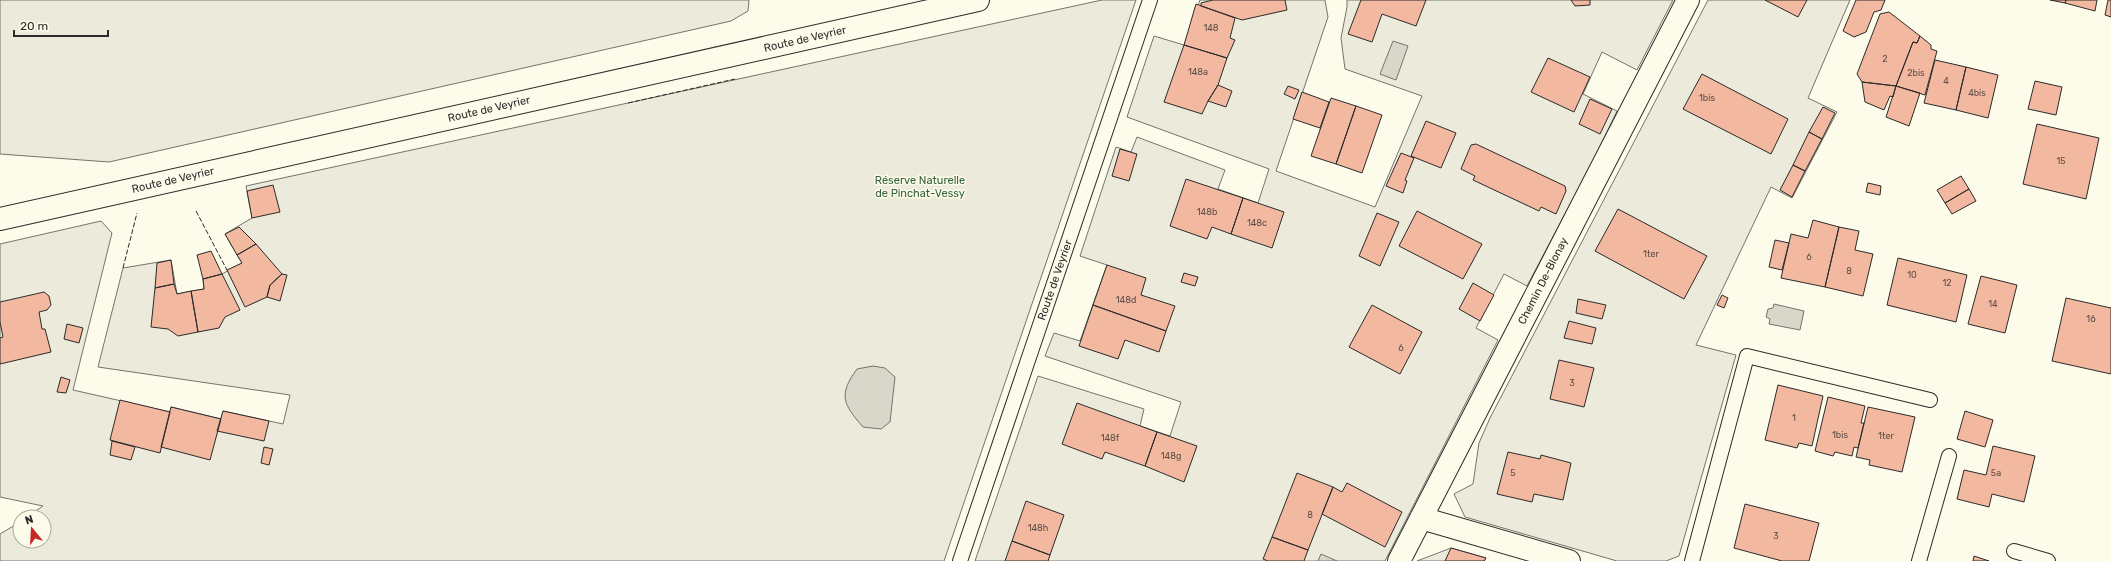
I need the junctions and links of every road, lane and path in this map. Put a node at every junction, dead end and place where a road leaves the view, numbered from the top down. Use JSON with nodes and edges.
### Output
{"nodes":[{"id":1,"x":978,"y":0,"type":"edge"},
{"id":2,"x":1150,"y":0,"type":"edge"},
{"id":3,"x":1688,"y":0,"type":"edge"},
{"id":4,"x":0,"y":219,"type":"edge"},
{"id":5,"x":1930,"y":400,"type":"dead end"},
{"id":6,"x":1949,"y":456,"type":"dead end"},
{"id":7,"x":1421,"y":518,"type":"junction"},
{"id":8,"x":2014,"y":551,"type":"dead end"},
{"id":9,"x":960,"y":561,"type":"edge"},
{"id":10,"x":1399,"y":561,"type":"edge"},
{"id":11,"x":1569,"y":561,"type":"edge"},
{"id":12,"x":1692,"y":561,"type":"edge"},
{"id":13,"x":1919,"y":561,"type":"edge"},
{"id":14,"x":2048,"y":561,"type":"edge"}],
"edges":[{"from":1,"to":4,"type":"main road","name":"Route de Veyrier"},
{"from":2,"to":9,"type":"lane","name":"Route de Veyrier"},
{"from":3,"to":7,"type":"main road","name":"Chemin De-Blonay"},
{"from":5,"to":12,"type":"lane"},
{"from":6,"to":13,"type":"lane"},
{"from":7,"to":10,"type":"main road","name":"Chemin De-Blonay"},
{"from":7,"to":11,"type":"main road"},
{"from":8,"to":14,"type":"lane"}]}
